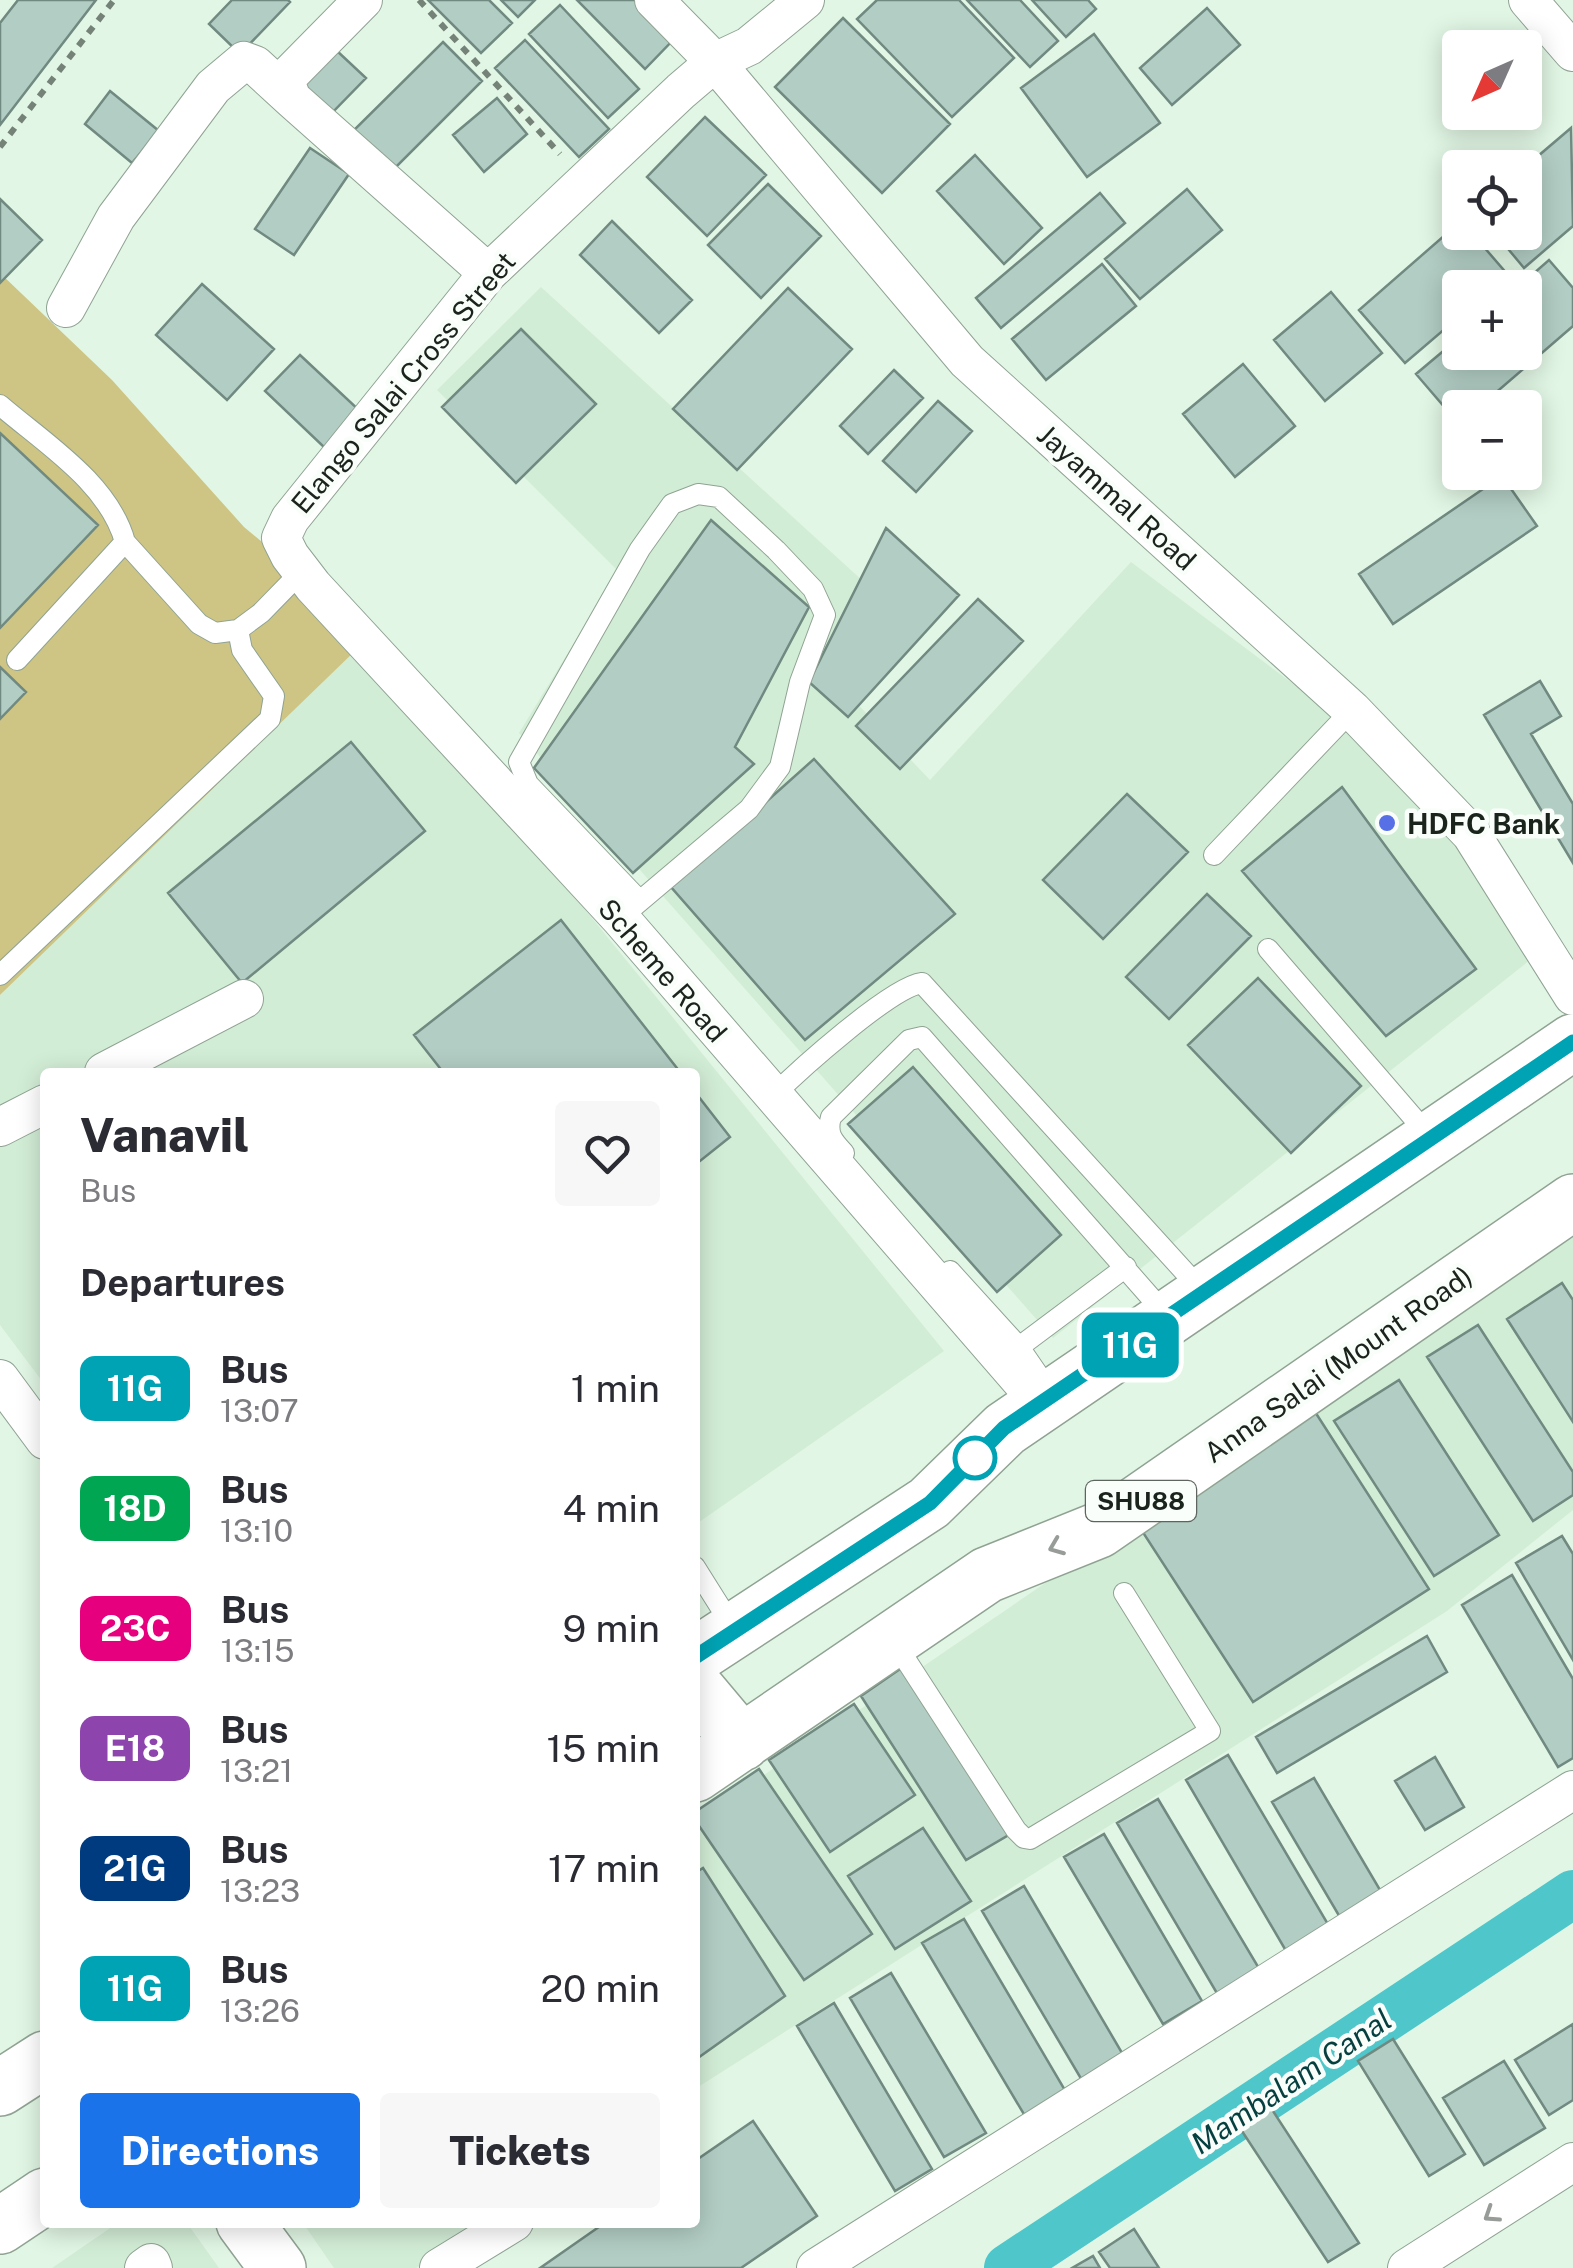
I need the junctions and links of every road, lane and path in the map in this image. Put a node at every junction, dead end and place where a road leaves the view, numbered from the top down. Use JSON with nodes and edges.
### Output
{"nodes":[{"id":1,"x":114,"y":0,"type":"edge"},
{"id":2,"x":363,"y":0,"type":"edge"},
{"id":3,"x":419,"y":0,"type":"edge"},
{"id":4,"x":654,"y":0,"type":"edge"},
{"id":5,"x":805,"y":0,"type":"edge"},
{"id":6,"x":1528,"y":0,"type":"edge"},
{"id":7,"x":1573,"y":52,"type":"edge"},
{"id":8,"x":716,"y":62,"type":"junction"},
{"id":9,"x":292,"y":99,"type":"junction"},
{"id":10,"x":0,"y":147,"type":"edge"},
{"id":11,"x":586,"y":181,"type":"junction"},
{"id":12,"x":488,"y":272,"type":"junction"},
{"id":13,"x":66,"y":308,"type":"dead end"},
{"id":14,"x":0,"y":405,"type":"edge"},
{"id":15,"x":282,"y":538,"type":"joint"},
{"id":16,"x":125,"y":542,"type":"junction"},
{"id":17,"x":302,"y":571,"type":"junction"},
{"id":18,"x":238,"y":630,"type":"junction"},
{"id":19,"x":16,"y":660,"type":"dead end"},
{"id":20,"x":1352,"y":710,"type":"junction"},
{"id":21,"x":1214,"y":855,"type":"dead end"},
{"id":22,"x":630,"y":910,"type":"junction"},
{"id":23,"x":1268,"y":949,"type":"dead end"},
{"id":24,"x":0,"y":975,"type":"edge"},
{"id":25,"x":1573,"y":996,"type":"edge"},
{"id":26,"x":244,"y":999,"type":"dead end"},
{"id":27,"x":1573,"y":1042,"type":"edge"},
{"id":28,"x":112,"y":1068,"type":"edge"},
{"id":29,"x":774,"y":1096,"type":"junction"},
{"id":30,"x":40,"y":1107,"type":"edge"},
{"id":31,"x":0,"y":1127,"type":"edge"},
{"id":32,"x":1431,"y":1138,"type":"junction"},
{"id":33,"x":1573,"y":1202,"type":"edge"},
{"id":34,"x":1126,"y":1267,"type":"junction"},
{"id":35,"x":1187,"y":1306,"type":"junction"},
{"id":36,"x":1019,"y":1348,"type":"junction"},
{"id":37,"x":0,"y":1379,"type":"edge"},
{"id":38,"x":1048,"y":1401,"type":"junction"},
{"id":39,"x":40,"y":1433,"type":"edge"},
{"id":40,"x":700,"y":1586,"type":"edge"},
{"id":41,"x":1124,"y":1593,"type":"dead end"},
{"id":42,"x":893,"y":1639,"type":"junction"},
{"id":43,"x":715,"y":1643,"type":"edge"},
{"id":44,"x":700,"y":1693,"type":"edge"},
{"id":45,"x":742,"y":1743,"type":"junction"},
{"id":46,"x":700,"y":1771,"type":"edge"},
{"id":47,"x":1573,"y":1790,"type":"edge"},
{"id":48,"x":1573,"y":2162,"type":"edge"},
{"id":49,"x":40,"y":2199,"type":"edge"},
{"id":50,"x":0,"y":2226,"type":"edge"},
{"id":51,"x":504,"y":2228,"type":"edge"},
{"id":52,"x":144,"y":2268,"type":"edge"},
{"id":53,"x":154,"y":2268,"type":"edge"},
{"id":54,"x":439,"y":2268,"type":"edge"},
{"id":55,"x":816,"y":2268,"type":"edge"},
{"id":56,"x":1408,"y":2268,"type":"edge"}],
"edges":[{"from":1,"to":10,"type":"path"},
{"from":2,"to":9,"type":"street"},
{"from":3,"to":11,"type":"path"},
{"from":4,"to":8,"type":"street","name":"Jayammal Road"},
{"from":5,"to":8,"type":"street","name":"Elango Salai Cross Street"},
{"from":6,"to":7,"type":"street"},
{"from":8,"to":11,"type":"street","name":"Elango Salai Cross Street"},
{"from":8,"to":20,"type":"street","name":"Jayammal Road"},
{"from":9,"to":12,"type":"street"},
{"from":9,"to":13,"type":"street"},
{"from":11,"to":12,"type":"street","name":"Elango Salai Cross Street"},
{"from":12,"to":15,"type":"street","name":"Elango Salai Cross Street"},
{"from":14,"to":16,"type":"lane"},
{"from":15,"to":17,"type":"street","name":"Scheme Road"},
{"from":16,"to":18,"type":"lane"},
{"from":16,"to":19,"type":"lane"},
{"from":17,"to":18,"type":"lane"},
{"from":17,"to":22,"type":"street","name":"Scheme Road"},
{"from":18,"to":24,"type":"lane"},
{"from":20,"to":21,"type":"lane"},
{"from":20,"to":25,"type":"street","name":"Jayammal Road"},
{"from":22,"to":22,"type":"lane"},
{"from":22,"to":29,"type":"street","name":"Scheme Road"},
{"from":23,"to":32,"type":"lane"},
{"from":26,"to":28,"type":"street"},
{"from":27,"to":32,"type":"main road"},
{"from":29,"to":35,"type":"lane"},
{"from":29,"to":38,"type":"street","name":"Scheme Road"},
{"from":30,"to":31,"type":"street"},
{"from":32,"to":35,"type":"main road"},
{"from":33,"to":42,"type":"main road","name":"Anna Salai (Mount Road)","number":"SHU88","one_way":true},
{"from":34,"to":35,"type":"lane"},
{"from":34,"to":36,"type":"lane"},
{"from":34,"to":36,"type":"lane"},
{"from":35,"to":38,"type":"main road"},
{"from":36,"to":38,"type":"lane"},
{"from":37,"to":39,"type":"street"},
{"from":38,"to":43,"type":"main road"},
{"from":40,"to":43,"type":"lane"},
{"from":41,"to":42,"type":"lane"},
{"from":42,"to":45,"type":"main road","name":"Anna Salai (Mount Road)","number":"SHU88"},
{"from":44,"to":45,"type":"main road"},
{"from":45,"to":46,"type":"main road","name":"Anna Salai (Mount Road)","number":"SHU88"},
{"from":47,"to":55,"type":"street"},
{"from":48,"to":56,"type":"street","one_way":true},
{"from":49,"to":50,"type":"main road"},
{"from":51,"to":54,"type":"street"},
{"from":52,"to":53,"type":"street"}]}
